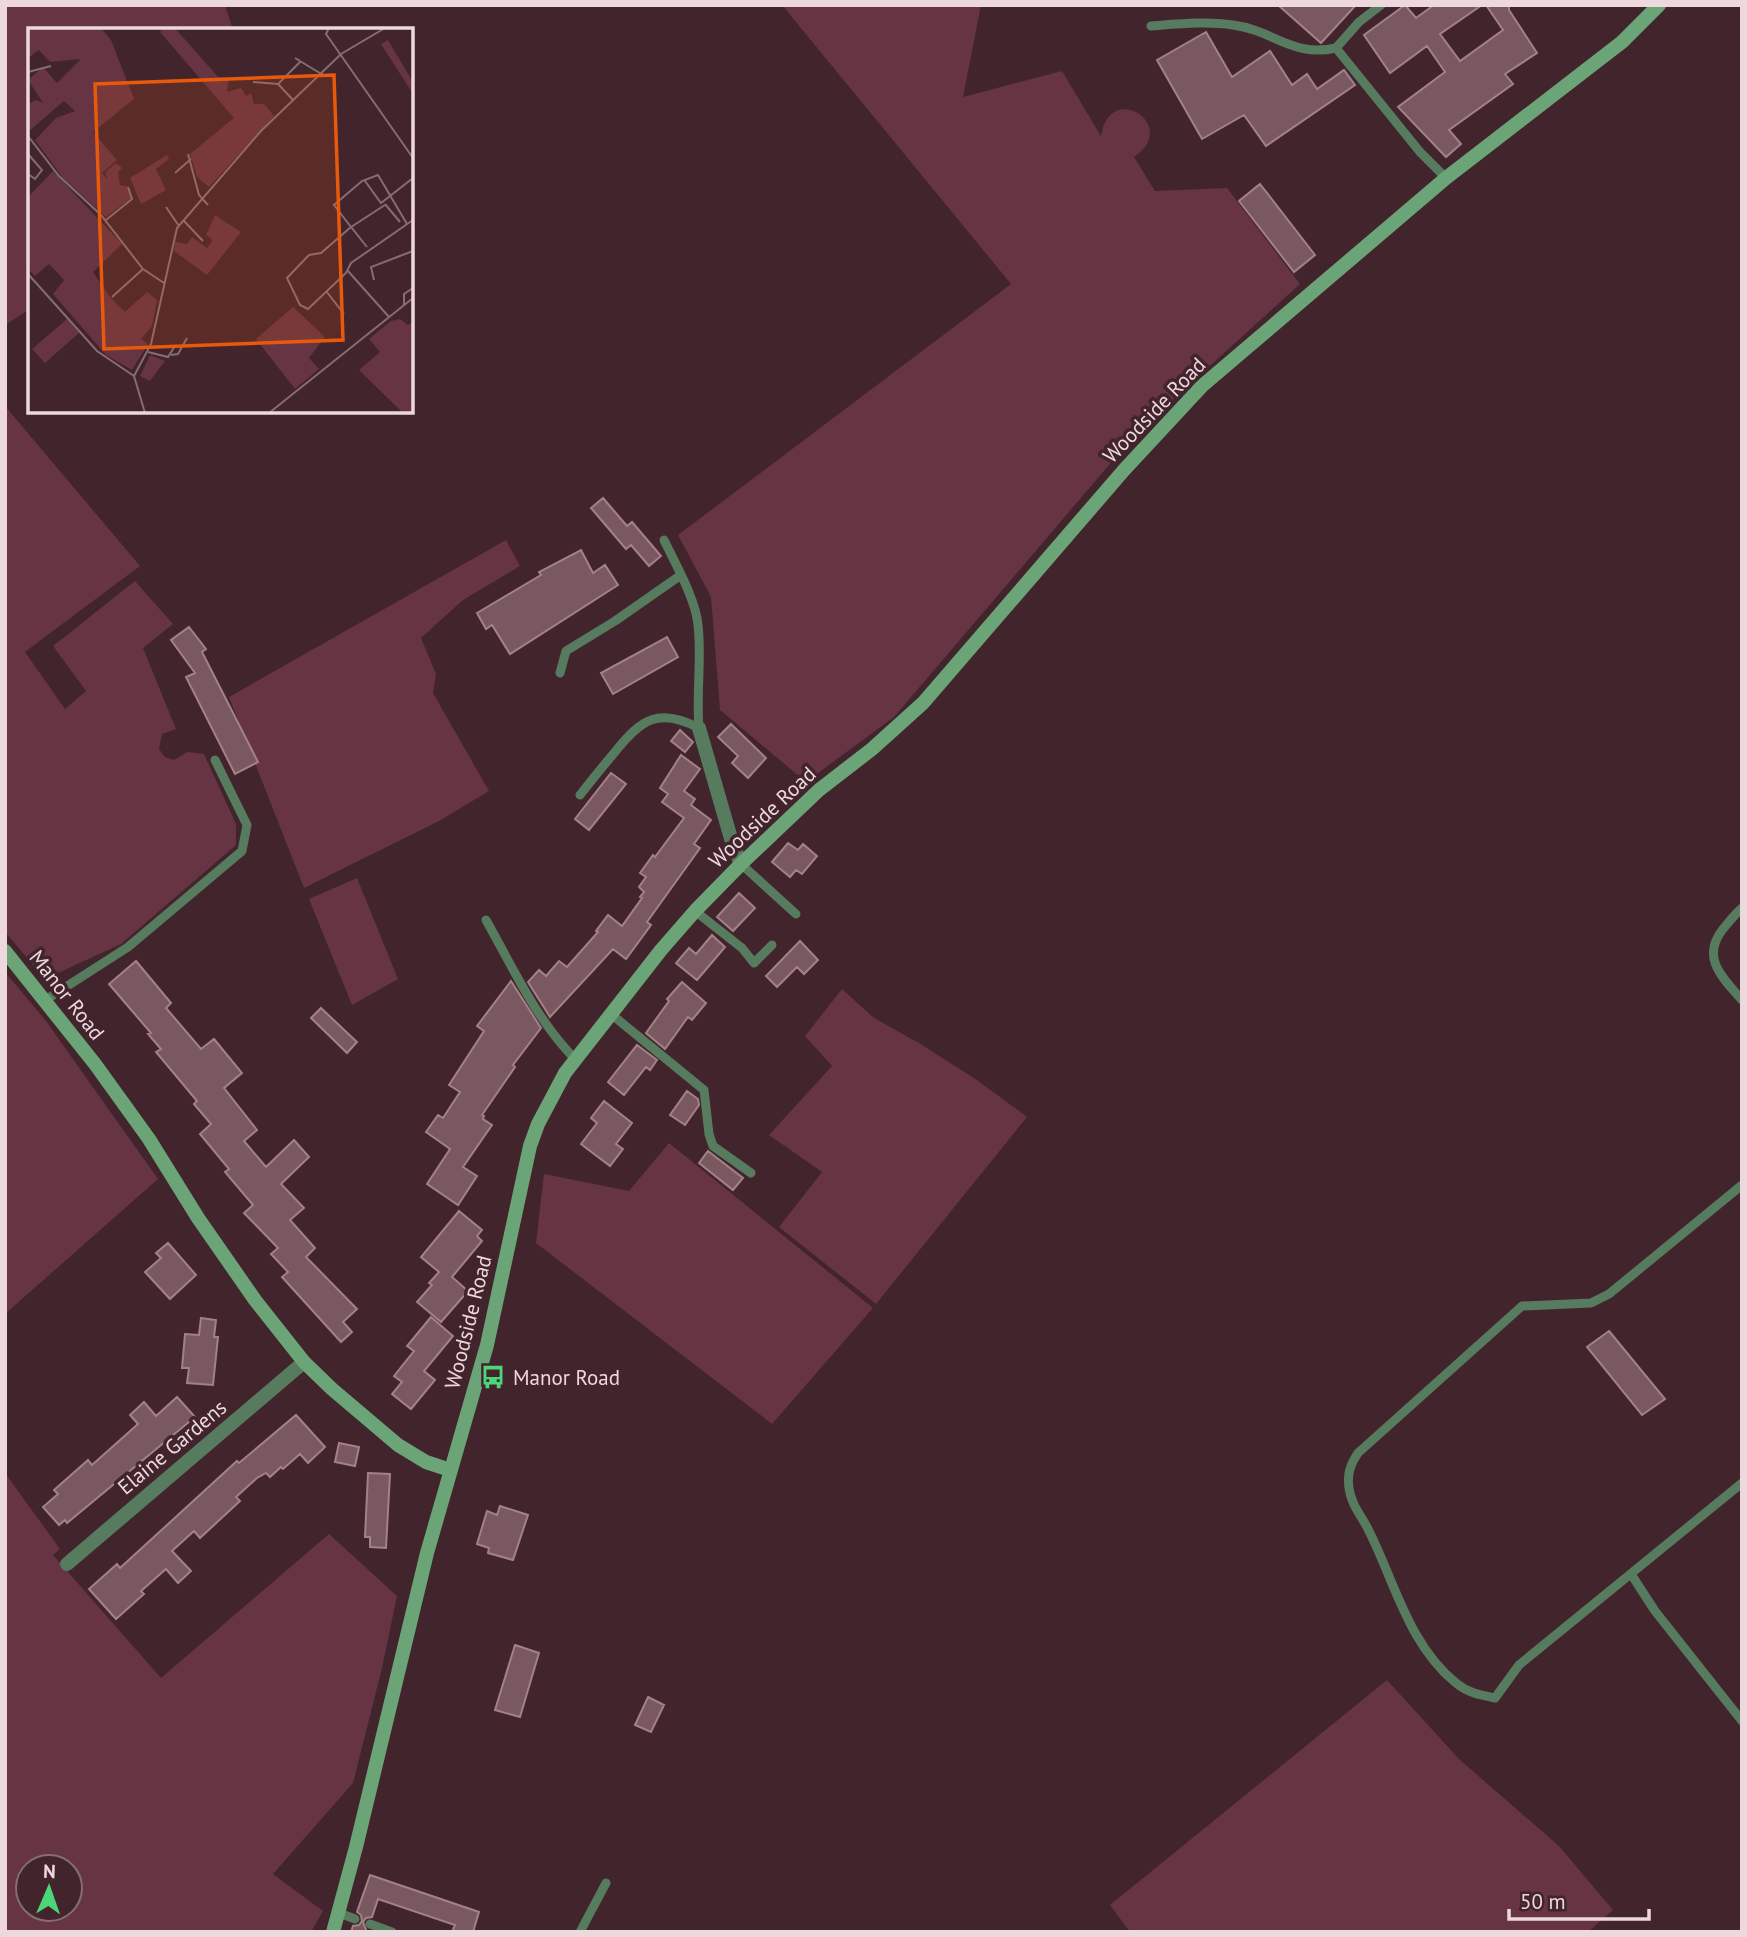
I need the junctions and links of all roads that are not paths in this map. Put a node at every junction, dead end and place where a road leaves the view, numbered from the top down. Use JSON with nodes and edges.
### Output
{"nodes":[{"id":1,"x":1381,"y":5,"type":"edge"},
{"id":2,"x":1659,"y":5,"type":"edge"},
{"id":3,"x":1151,"y":26,"type":"dead end"},
{"id":4,"x":1336,"y":48,"type":"junction"},
{"id":5,"x":1446,"y":178,"type":"junction"},
{"id":6,"x":664,"y":540,"type":"dead end"},
{"id":7,"x":681,"y":575,"type":"junction"},
{"id":8,"x":560,"y":673,"type":"dead end"},
{"id":9,"x":699,"y":728,"type":"junction"},
{"id":10,"x":215,"y":760,"type":"dead end"},
{"id":11,"x":580,"y":795,"type":"dead end"},
{"id":12,"x":741,"y":863,"type":"junction"},
{"id":13,"x":1742,"y":908,"type":"edge"},
{"id":14,"x":695,"y":911,"type":"junction"},
{"id":15,"x":796,"y":914,"type":"dead end"},
{"id":16,"x":486,"y":920,"type":"dead end"},
{"id":17,"x":772,"y":945,"type":"dead end"},
{"id":18,"x":5,"y":951,"type":"edge"},
{"id":19,"x":1742,"y":1000,"type":"edge"},
{"id":20,"x":44,"y":1001,"type":"junction"},
{"id":21,"x":611,"y":1014,"type":"junction"},
{"id":22,"x":576,"y":1060,"type":"junction"},
{"id":23,"x":751,"y":1173,"type":"dead end"},
{"id":24,"x":1742,"y":1185,"type":"edge"},
{"id":25,"x":304,"y":1362,"type":"junction"},
{"id":26,"x":450,"y":1470,"type":"junction"},
{"id":27,"x":1742,"y":1483,"type":"edge"},
{"id":28,"x":67,"y":1564,"type":"dead end"},
{"id":29,"x":1631,"y":1574,"type":"junction"},
{"id":30,"x":1742,"y":1721,"type":"edge"},
{"id":31,"x":606,"y":1882,"type":"dead end"},
{"id":32,"x":339,"y":1913,"type":"junction"},
{"id":33,"x":355,"y":1919,"type":"dead end"},
{"id":34,"x":370,"y":1924,"type":"dead end"},
{"id":35,"x":333,"y":1932,"type":"edge"},
{"id":36,"x":392,"y":1932,"type":"edge"},
{"id":37,"x":580,"y":1932,"type":"edge"}],
"edges":[{"from":1,"to":4,"type":"lane"},
{"from":2,"to":5,"type":"street","name":"Woodside Road"},
{"from":3,"to":4,"type":"lane"},
{"from":4,"to":5,"type":"lane"},
{"from":5,"to":12,"type":"street","name":"Woodside Road"},
{"from":6,"to":7,"type":"lane"},
{"from":7,"to":8,"type":"lane"},
{"from":7,"to":9,"type":"lane"},
{"from":9,"to":11,"type":"lane"},
{"from":9,"to":12,"type":"street"},
{"from":10,"to":20,"type":"lane"},
{"from":12,"to":14,"type":"street","name":"Woodside Road"},
{"from":12,"to":15,"type":"lane"},
{"from":13,"to":19,"type":"lane"},
{"from":14,"to":17,"type":"lane"},
{"from":14,"to":21,"type":"street","name":"Woodside Road"},
{"from":16,"to":22,"type":"lane"},
{"from":18,"to":20,"type":"street","name":"Manor Road"},
{"from":20,"to":25,"type":"street","name":"Manor Road"},
{"from":21,"to":22,"type":"street","name":"Woodside Road"},
{"from":21,"to":23,"type":"lane"},
{"from":22,"to":26,"type":"street","name":"Woodside Road"},
{"from":24,"to":29,"type":"lane"},
{"from":25,"to":26,"type":"street","name":"Manor Road"},
{"from":25,"to":28,"type":"street","name":"Elaine Gardens"},
{"from":26,"to":32,"type":"street","name":"Woodside Road"},
{"from":27,"to":29,"type":"lane"},
{"from":29,"to":30,"type":"lane"},
{"from":31,"to":37,"type":"lane"},
{"from":32,"to":33,"type":"lane"},
{"from":32,"to":35,"type":"street","name":"Woodside Road"},
{"from":34,"to":36,"type":"lane"}]}
